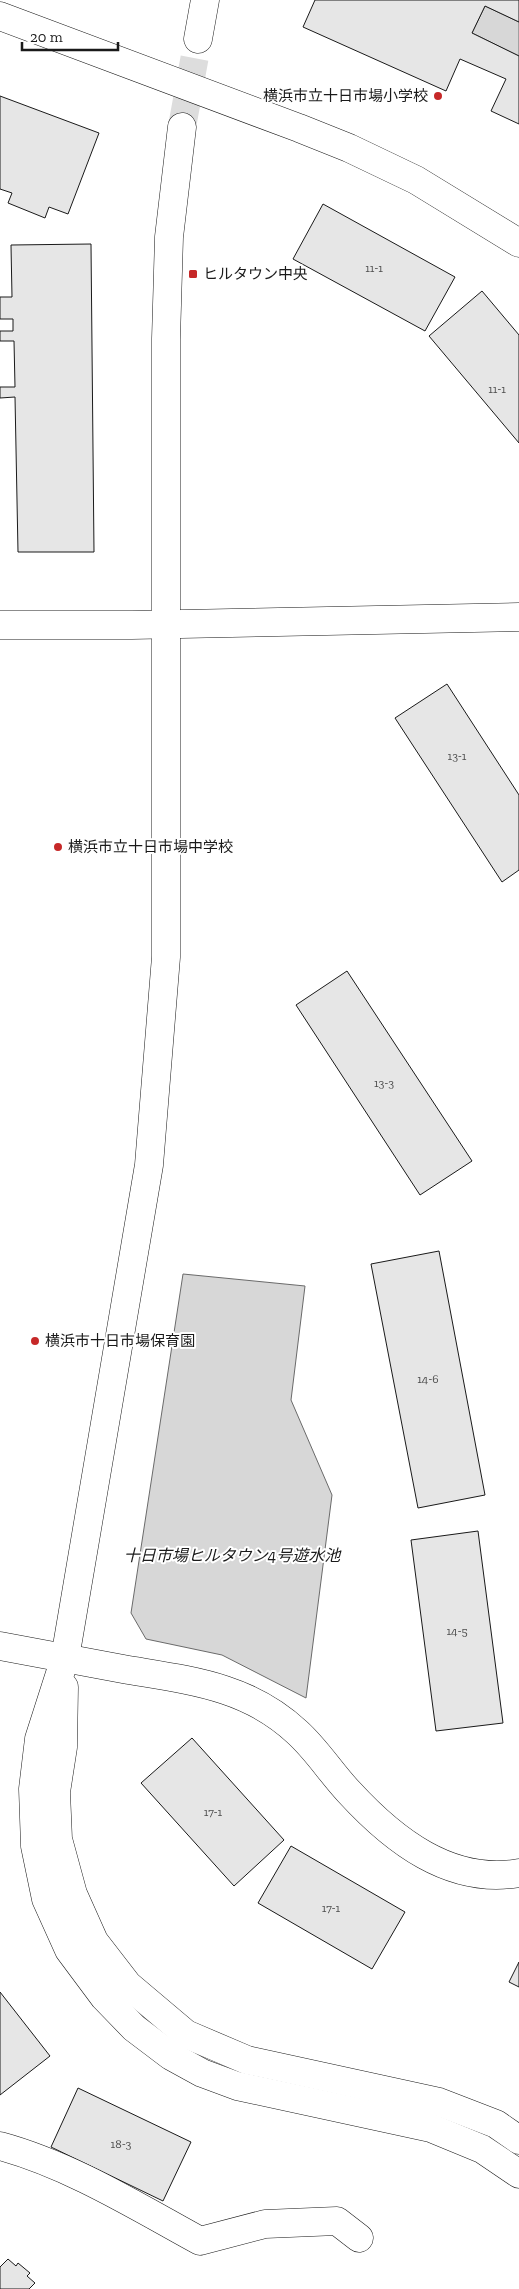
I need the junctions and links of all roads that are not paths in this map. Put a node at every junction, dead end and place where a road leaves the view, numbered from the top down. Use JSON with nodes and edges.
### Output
{"nodes":[{"id":1,"x":206,"y":0,"type":"edge"},
{"id":2,"x":0,"y":16,"type":"edge"},
{"id":3,"x":198,"y":39,"type":"tunnel mouth"},
{"id":4,"x":182,"y":127,"type":"tunnel mouth"},
{"id":5,"x":519,"y":243,"type":"edge"},
{"id":6,"x":519,"y":617,"type":"edge"},
{"id":7,"x":166,"y":624,"type":"junction"},
{"id":8,"x":0,"y":625,"type":"edge"},
{"id":9,"x":0,"y":1646,"type":"edge"},
{"id":10,"x":65,"y":1658,"type":"junction"},
{"id":11,"x":519,"y":1873,"type":"edge"},
{"id":12,"x":519,"y":2140,"type":"edge"},
{"id":13,"x":0,"y":2146,"type":"edge"},
{"id":14,"x":519,"y":2174,"type":"edge"},
{"id":15,"x":359,"y":2238,"type":"dead end"}],
"edges":[{"from":1,"to":3,"type":"street"},
{"from":2,"to":5,"type":"street"},
{"from":4,"to":7,"type":"street"},
{"from":6,"to":7,"type":"street"},
{"from":7,"to":8,"type":"street"},
{"from":7,"to":10,"type":"street"},
{"from":9,"to":10,"type":"street"},
{"from":10,"to":11,"type":"street"},
{"from":10,"to":12,"type":"street"},
{"from":10,"to":14,"type":"street"},
{"from":13,"to":15,"type":"street"}]}
